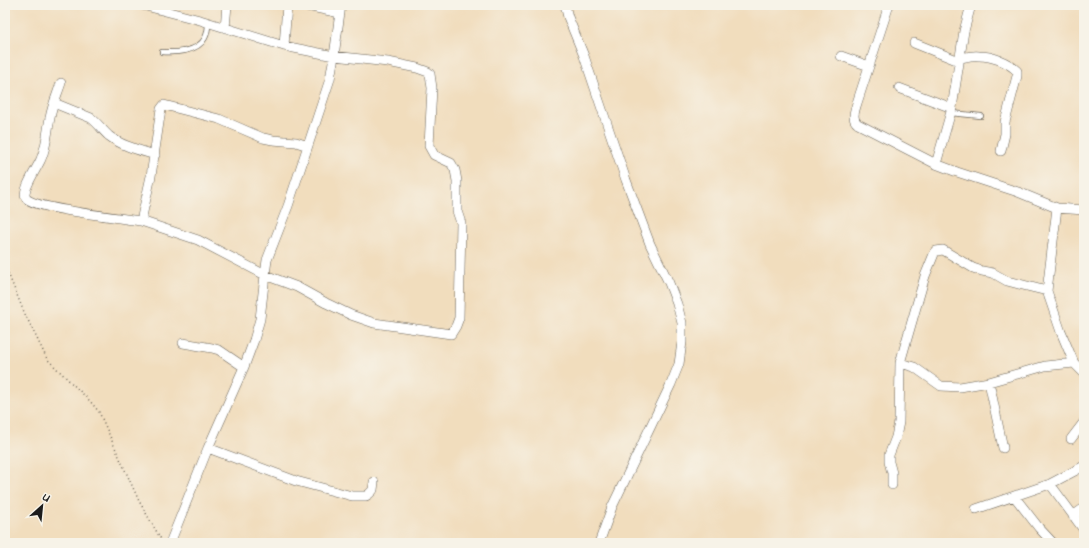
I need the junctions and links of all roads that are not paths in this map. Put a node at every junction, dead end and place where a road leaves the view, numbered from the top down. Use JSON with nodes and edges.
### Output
{"nodes":[{"id":1,"x":142,"y":5,"type":"edge"},
{"id":2,"x":227,"y":5,"type":"edge"},
{"id":3,"x":286,"y":5,"type":"edge"},
{"id":4,"x":302,"y":5,"type":"edge"},
{"id":5,"x":565,"y":5,"type":"edge"},
{"id":6,"x":888,"y":5,"type":"edge"},
{"id":7,"x":971,"y":5,"type":"edge"},
{"id":8,"x":340,"y":9,"type":"edge"},
{"id":9,"x":208,"y":23,"type":"junction"},
{"id":10,"x":225,"y":28,"type":"junction"},
{"id":11,"x":914,"y":43,"type":"dead end"},
{"id":12,"x":284,"y":46,"type":"junction"},
{"id":13,"x":162,"y":52,"type":"dead end"},
{"id":14,"x":334,"y":56,"type":"junction"},
{"id":15,"x":841,"y":56,"type":"dead end"},
{"id":16,"x":960,"y":60,"type":"junction"},
{"id":17,"x":869,"y":66,"type":"junction"},
{"id":18,"x":61,"y":83,"type":"dead end"},
{"id":19,"x":899,"y":88,"type":"dead end"},
{"id":20,"x":54,"y":103,"type":"junction"},
{"id":21,"x":952,"y":110,"type":"junction"},
{"id":22,"x":982,"y":116,"type":"dead end"},
{"id":23,"x":308,"y":146,"type":"junction"},
{"id":24,"x":1001,"y":151,"type":"dead end"},
{"id":25,"x":155,"y":155,"type":"junction"},
{"id":26,"x":936,"y":164,"type":"junction"},
{"id":27,"x":1057,"y":208,"type":"junction"},
{"id":28,"x":1084,"y":210,"type":"edge"},
{"id":29,"x":141,"y":221,"type":"junction"},
{"id":30,"x":265,"y":275,"type":"junction"},
{"id":31,"x":1047,"y":291,"type":"junction"},
{"id":32,"x":183,"y":343,"type":"dead end"},
{"id":33,"x":900,"y":363,"type":"junction"},
{"id":34,"x":1074,"y":363,"type":"junction"},
{"id":35,"x":244,"y":367,"type":"junction"},
{"id":36,"x":1084,"y":373,"type":"edge"},
{"id":37,"x":989,"y":382,"type":"junction"},
{"id":38,"x":1084,"y":422,"type":"edge"},
{"id":39,"x":1071,"y":439,"type":"dead end"},
{"id":40,"x":208,"y":448,"type":"junction"},
{"id":41,"x":1003,"y":448,"type":"dead end"},
{"id":42,"x":1084,"y":466,"type":"edge"},
{"id":43,"x":374,"y":482,"type":"dead end"},
{"id":44,"x":1050,"y":484,"type":"junction"},
{"id":45,"x":892,"y":485,"type":"dead end"},
{"id":46,"x":1014,"y":496,"type":"junction"},
{"id":47,"x":1084,"y":508,"type":"edge"},
{"id":48,"x":976,"y":509,"type":"dead end"},
{"id":49,"x":1073,"y":516,"type":"junction"},
{"id":50,"x":1084,"y":530,"type":"edge"},
{"id":51,"x":170,"y":543,"type":"edge"},
{"id":52,"x":599,"y":543,"type":"edge"},
{"id":53,"x":1053,"y":543,"type":"edge"}],
"edges":[{"from":1,"to":9,"type":"street"},
{"from":2,"to":10,"type":"street"},
{"from":3,"to":12,"type":"street"},
{"from":4,"to":8,"type":"street"},
{"from":5,"to":52,"type":"street"},
{"from":6,"to":17,"type":"street"},
{"from":7,"to":16,"type":"street"},
{"from":8,"to":14,"type":"street"},
{"from":9,"to":10,"type":"street"},
{"from":9,"to":13,"type":"lane"},
{"from":10,"to":12,"type":"street"},
{"from":11,"to":16,"type":"street"},
{"from":12,"to":14,"type":"street"},
{"from":14,"to":23,"type":"street"},
{"from":14,"to":30,"type":"street"},
{"from":15,"to":17,"type":"street"},
{"from":16,"to":21,"type":"street"},
{"from":16,"to":24,"type":"street"},
{"from":17,"to":26,"type":"street"},
{"from":18,"to":20,"type":"street"},
{"from":19,"to":21,"type":"street"},
{"from":20,"to":25,"type":"street"},
{"from":20,"to":29,"type":"street"},
{"from":21,"to":22,"type":"lane"},
{"from":21,"to":26,"type":"street"},
{"from":23,"to":25,"type":"street"},
{"from":23,"to":30,"type":"street"},
{"from":25,"to":29,"type":"street"},
{"from":26,"to":27,"type":"street"},
{"from":27,"to":28,"type":"street"},
{"from":27,"to":31,"type":"street"},
{"from":29,"to":30,"type":"street"},
{"from":30,"to":35,"type":"street"},
{"from":31,"to":33,"type":"street"},
{"from":31,"to":34,"type":"street"},
{"from":32,"to":35,"type":"street"},
{"from":33,"to":37,"type":"street"},
{"from":33,"to":45,"type":"street"},
{"from":34,"to":36,"type":"street"},
{"from":34,"to":37,"type":"street"},
{"from":35,"to":40,"type":"street"},
{"from":37,"to":41,"type":"street"},
{"from":38,"to":39,"type":"street"},
{"from":40,"to":43,"type":"street"},
{"from":40,"to":51,"type":"street"},
{"from":42,"to":44,"type":"street"},
{"from":44,"to":46,"type":"street"},
{"from":44,"to":49,"type":"street"},
{"from":46,"to":48,"type":"street"},
{"from":46,"to":53,"type":"street"},
{"from":47,"to":49,"type":"street"},
{"from":49,"to":50,"type":"street"}]}
